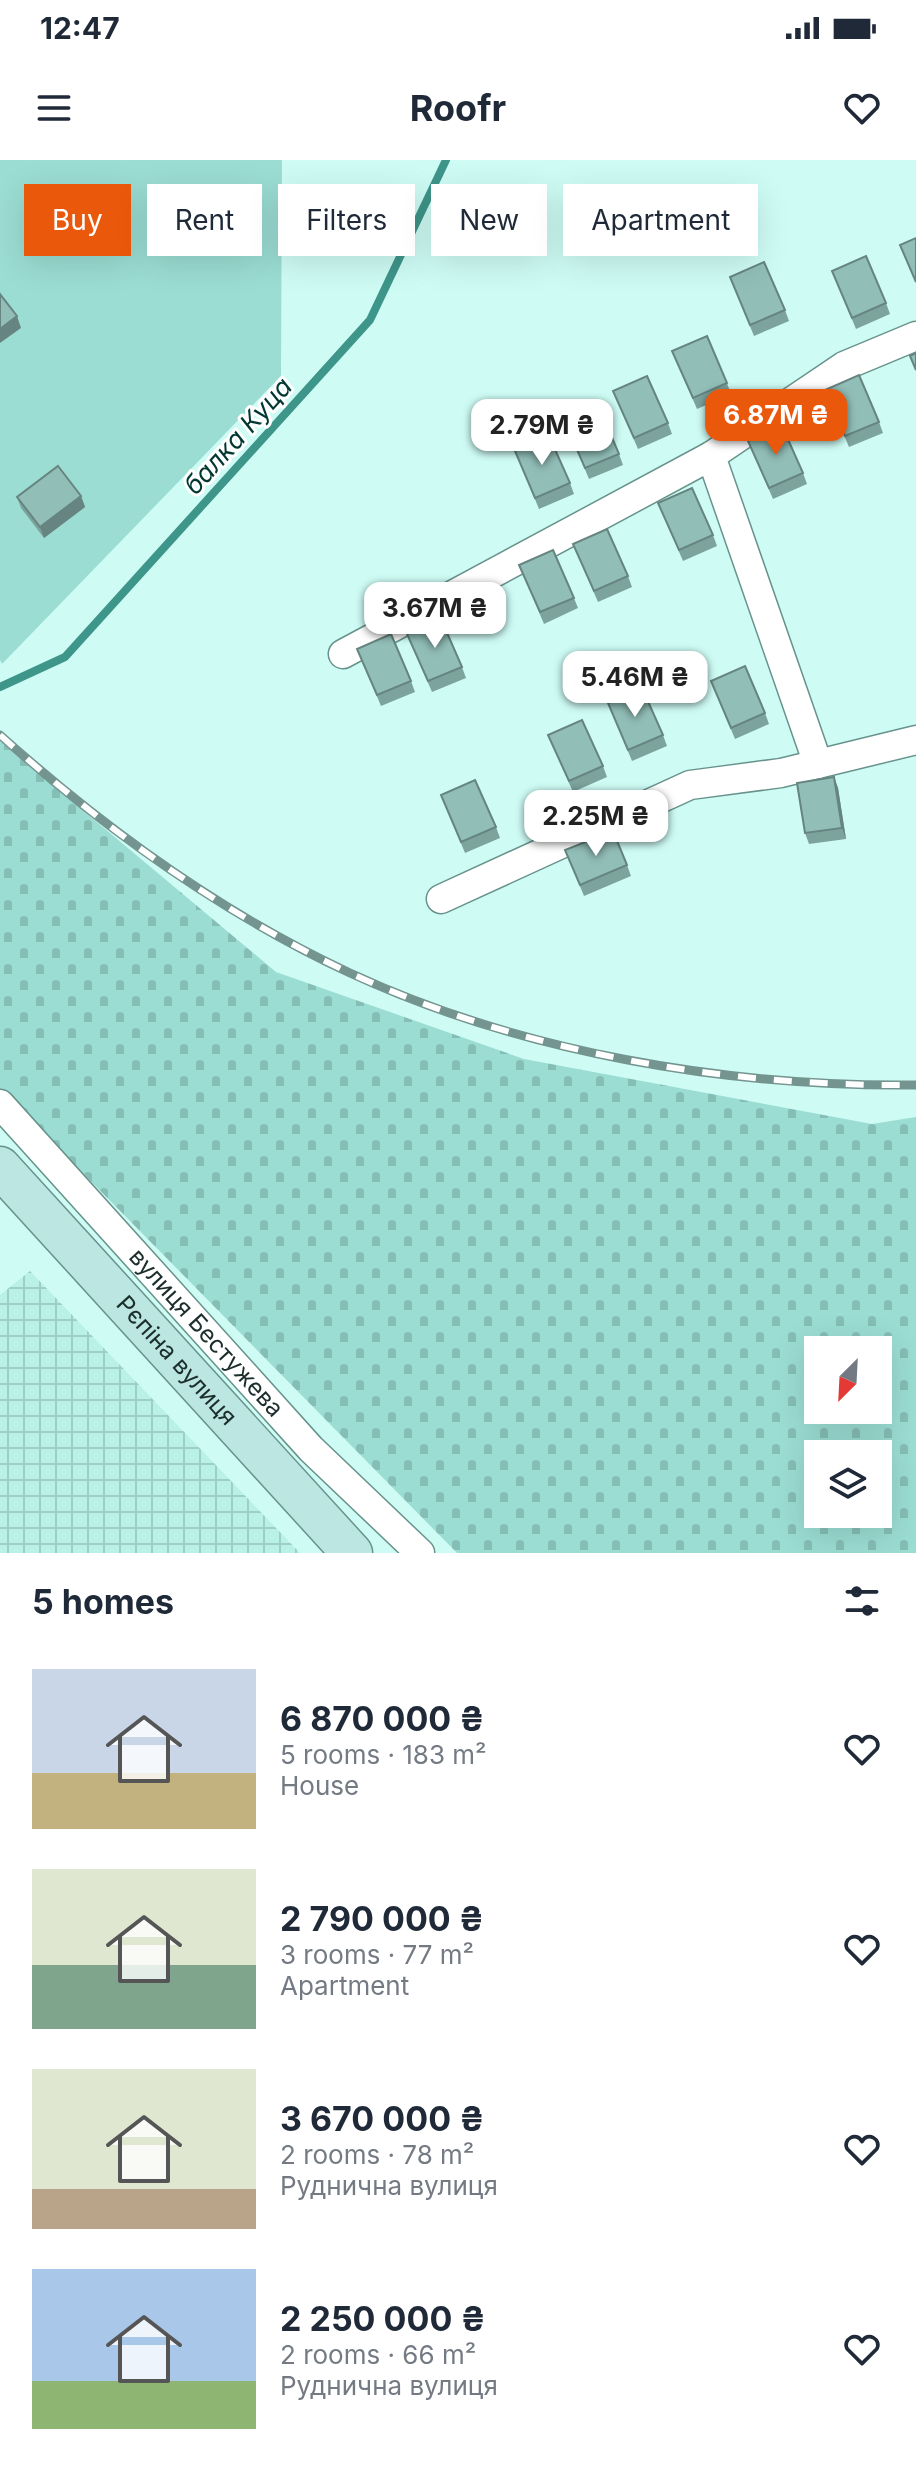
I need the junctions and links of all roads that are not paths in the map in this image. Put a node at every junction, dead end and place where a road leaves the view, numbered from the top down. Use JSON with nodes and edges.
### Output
{"nodes":[{"id":1,"x":916,"y":336,"type":"edge"},
{"id":2,"x":711,"y":456,"type":"junction"},
{"id":3,"x":343,"y":654,"type":"dead end"},
{"id":4,"x":916,"y":740,"type":"edge"},
{"id":5,"x":818,"y":764,"type":"junction"},
{"id":6,"x":441,"y":899,"type":"dead end"},
{"id":7,"x":0,"y":1104,"type":"edge"},
{"id":8,"x":0,"y":1167,"type":"edge"},
{"id":9,"x":352,"y":1553,"type":"edge"},
{"id":10,"x":420,"y":1553,"type":"edge"}],
"edges":[{"from":1,"to":2,"type":"street"},
{"from":2,"to":3,"type":"street"},
{"from":2,"to":5,"type":"street"},
{"from":4,"to":5,"type":"street"},
{"from":5,"to":6,"type":"street"},
{"from":7,"to":10,"type":"street","name":"вулиця Бестужева"},
{"from":8,"to":9,"type":"street","name":"Рєпіна вулиця"}]}
